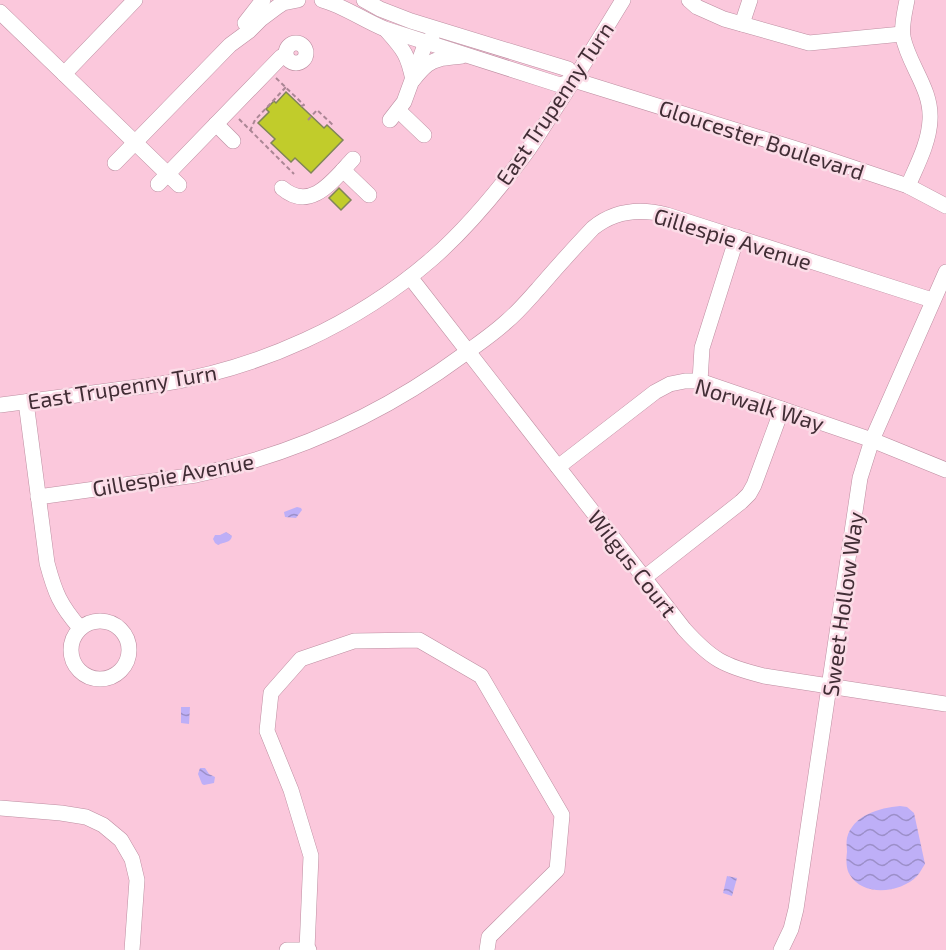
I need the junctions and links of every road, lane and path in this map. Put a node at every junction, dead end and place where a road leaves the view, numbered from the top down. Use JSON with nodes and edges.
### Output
{"nodes":[{"id":1,"x":135,"y":0,"type":"edge"},
{"id":2,"x":263,"y":0,"type":"edge"},
{"id":3,"x":298,"y":0,"type":"edge"},
{"id":4,"x":322,"y":0,"type":"edge"},
{"id":5,"x":364,"y":0,"type":"edge"},
{"id":6,"x":623,"y":0,"type":"edge"},
{"id":7,"x":689,"y":0,"type":"edge"},
{"id":8,"x":750,"y":0,"type":"edge"},
{"id":9,"x":907,"y":0,"type":"edge"},
{"id":10,"x":0,"y":12,"type":"edge"},
{"id":11,"x":742,"y":24,"type":"junction"},
{"id":12,"x":385,"y":29,"type":"junction"},
{"id":13,"x":902,"y":34,"type":"junction"},
{"id":14,"x":472,"y":40,"type":"junction"},
{"id":15,"x":426,"y":42,"type":"junction"},
{"id":16,"x":230,"y":45,"type":"junction"},
{"id":17,"x":467,"y":55,"type":"junction"},
{"id":18,"x":286,"y":57,"type":"dead end"},
{"id":19,"x":64,"y":74,"type":"junction"},
{"id":20,"x":274,"y":76,"type":"dead end"},
{"id":21,"x":537,"y":77,"type":"junction"},
{"id":22,"x":413,"y":80,"type":"junction"},
{"id":23,"x":574,"y":80,"type":"junction"},
{"id":24,"x":286,"y":87,"type":"junction"},
{"id":25,"x":301,"y":106,"type":"dead end"},
{"id":26,"x":236,"y":116,"type":"dead end"},
{"id":27,"x":551,"y":116,"type":"junction"},
{"id":28,"x":308,"y":120,"type":"dead end"},
{"id":29,"x":216,"y":124,"type":"junction"},
{"id":30,"x":334,"y":126,"type":"dead end"},
{"id":31,"x":250,"y":131,"type":"junction"},
{"id":32,"x":424,"y":135,"type":"dead end"},
{"id":33,"x":233,"y":141,"type":"dead end"},
{"id":34,"x":135,"y":142,"type":"junction"},
{"id":35,"x":115,"y":164,"type":"dead end"},
{"id":36,"x":294,"y":174,"type":"dead end"},
{"id":37,"x":162,"y":179,"type":"junction"},
{"id":38,"x":179,"y":185,"type":"dead end"},
{"id":39,"x":908,"y":186,"type":"junction"},
{"id":40,"x":282,"y":188,"type":"dead end"},
{"id":41,"x":369,"y":195,"type":"dead end"},
{"id":42,"x":946,"y":206,"type":"edge"},
{"id":43,"x":737,"y":237,"type":"junction"},
{"id":44,"x":946,"y":272,"type":"edge"},
{"id":45,"x":410,"y":277,"type":"junction"},
{"id":46,"x":932,"y":300,"type":"junction"},
{"id":47,"x":468,"y":351,"type":"junction"},
{"id":48,"x":700,"y":381,"type":"junction"},
{"id":49,"x":26,"y":402,"type":"junction"},
{"id":50,"x":0,"y":405,"type":"edge"},
{"id":51,"x":782,"y":409,"type":"junction"},
{"id":52,"x":872,"y":440,"type":"junction"},
{"id":53,"x":558,"y":467,"type":"junction"},
{"id":54,"x":946,"y":470,"type":"edge"},
{"id":55,"x":38,"y":497,"type":"junction"},
{"id":56,"x":644,"y":578,"type":"junction"},
{"id":57,"x":80,"y":628,"type":"dead end"},
{"id":58,"x":830,"y":687,"type":"junction"},
{"id":59,"x":946,"y":704,"type":"edge"},
{"id":60,"x":0,"y":808,"type":"edge"},
{"id":61,"x":132,"y":950,"type":"edge"},
{"id":62,"x":287,"y":950,"type":"edge"},
{"id":63,"x":308,"y":950,"type":"edge"},
{"id":64,"x":487,"y":950,"type":"edge"},
{"id":65,"x":781,"y":950,"type":"edge"}],
"edges":[{"from":1,"to":19,"type":"street"},
{"from":2,"to":16,"type":"street"},
{"from":3,"to":16,"type":"street"},
{"from":4,"to":12,"type":"street","name":"Gloucester Boulevard"},
{"from":5,"to":14,"type":"street","name":"Gloucester Boulevard"},
{"from":6,"to":23,"type":"street","name":"East Trupenny Turn"},
{"from":7,"to":11,"type":"street"},
{"from":8,"to":11,"type":"street"},
{"from":9,"to":13,"type":"street"},
{"from":10,"to":19,"type":"street"},
{"from":11,"to":13,"type":"street"},
{"from":12,"to":15,"type":"street","name":"Gloucester Boulevard"},
{"from":12,"to":22,"type":"street"},
{"from":13,"to":39,"type":"street"},
{"from":14,"to":15,"type":"street"},
{"from":14,"to":23,"type":"street","name":"Gloucester Boulevard"},
{"from":15,"to":17,"type":"street","name":"Gloucester Boulevard"},
{"from":15,"to":22,"type":"street"},
{"from":16,"to":34,"type":"street"},
{"from":17,"to":21,"type":"street","name":"Gloucester Boulevard"},
{"from":17,"to":22,"type":"street"},
{"from":18,"to":29,"type":"street"},
{"from":19,"to":34,"type":"street"},
{"from":20,"to":24,"type":"path"},
{"from":21,"to":23,"type":"street","name":"Gloucester Boulevard"},
{"from":21,"to":27,"type":"street"},
{"from":22,"to":32,"type":"street"},
{"from":23,"to":27,"type":"street","name":"East Trupenny Turn"},
{"from":23,"to":39,"type":"street","name":"Gloucester Boulevard"},
{"from":24,"to":25,"type":"path"},
{"from":24,"to":31,"type":"path"},
{"from":26,"to":31,"type":"path"},
{"from":27,"to":45,"type":"street","name":"East Trupenny Turn"},
{"from":28,"to":30,"type":"path"},
{"from":29,"to":33,"type":"street"},
{"from":29,"to":37,"type":"street"},
{"from":31,"to":36,"type":"path"},
{"from":34,"to":35,"type":"street"},
{"from":34,"to":37,"type":"street"},
{"from":37,"to":38,"type":"street"},
{"from":39,"to":42,"type":"street","name":"Gloucester Boulevard"},
{"from":40,"to":41,"type":"street"},
{"from":43,"to":46,"type":"street","name":"Gillespie Avenue"},
{"from":43,"to":47,"type":"street","name":"Gillespie Avenue"},
{"from":43,"to":48,"type":"street"},
{"from":44,"to":46,"type":"street","name":"Sweet Hollow Way"},
{"from":45,"to":47,"type":"street","name":"Wilgus Court"},
{"from":45,"to":49,"type":"street","name":"East Trupenny Turn"},
{"from":46,"to":52,"type":"street","name":"Sweet Hollow Way"},
{"from":47,"to":53,"type":"street","name":"Wilgus Court"},
{"from":47,"to":55,"type":"street","name":"Gillespie Avenue"},
{"from":48,"to":51,"type":"street","name":"Norwalk Way"},
{"from":48,"to":53,"type":"street","name":"Norwalk Way"},
{"from":49,"to":50,"type":"street","name":"East Trupenny Turn"},
{"from":49,"to":55,"type":"street"},
{"from":51,"to":52,"type":"street","name":"Norwalk Way"},
{"from":51,"to":56,"type":"street"},
{"from":52,"to":54,"type":"street","name":"Norwalk Way"},
{"from":52,"to":58,"type":"street","name":"Sweet Hollow Way"},
{"from":53,"to":56,"type":"street","name":"Wilgus Court"},
{"from":55,"to":57,"type":"street"},
{"from":56,"to":58,"type":"street","name":"Wilgus Court"},
{"from":58,"to":59,"type":"street","name":"Wilgus Court"},
{"from":58,"to":65,"type":"street","name":"Sweet Hollow Way"},
{"from":60,"to":61,"type":"street"},
{"from":62,"to":63,"type":"street"},
{"from":63,"to":64,"type":"street"}]}
